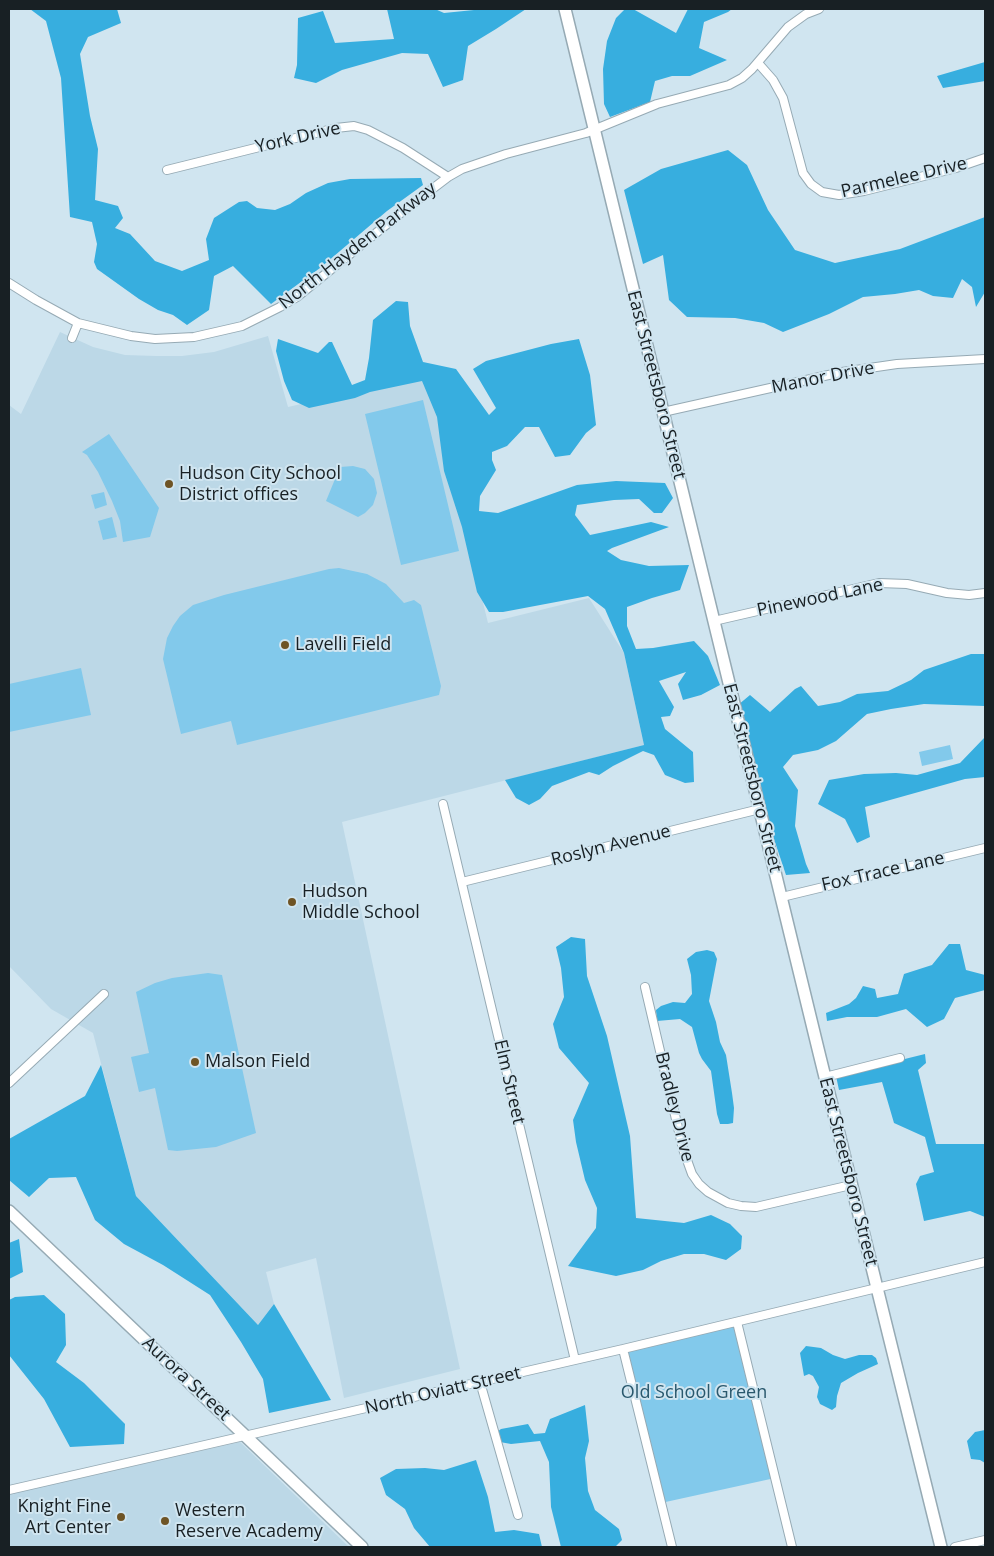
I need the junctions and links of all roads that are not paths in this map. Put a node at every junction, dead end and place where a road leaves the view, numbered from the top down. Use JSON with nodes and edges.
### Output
{"nodes":[{"id":1,"x":565,"y":9,"type":"edge"},
{"id":2,"x":819,"y":9,"type":"edge"},
{"id":3,"x":758,"y":63,"type":"junction"},
{"id":4,"x":594,"y":130,"type":"junction"},
{"id":5,"x":985,"y":158,"type":"edge"},
{"id":6,"x":167,"y":170,"type":"dead end"},
{"id":7,"x":448,"y":177,"type":"junction"},
{"id":8,"x":9,"y":283,"type":"edge"},
{"id":9,"x":78,"y":323,"type":"junction"},
{"id":10,"x":72,"y":338,"type":"dead end"},
{"id":11,"x":985,"y":359,"type":"edge"},
{"id":12,"x":663,"y":412,"type":"junction"},
{"id":13,"x":985,"y":593,"type":"edge"},
{"id":14,"x":714,"y":621,"type":"junction"},
{"id":15,"x":443,"y":804,"type":"dead end"},
{"id":16,"x":760,"y":809,"type":"junction"},
{"id":17,"x":985,"y":848,"type":"edge"},
{"id":18,"x":462,"y":882,"type":"junction"},
{"id":19,"x":782,"y":897,"type":"junction"},
{"id":20,"x":645,"y":987,"type":"dead end"},
{"id":21,"x":104,"y":994,"type":"dead end"},
{"id":22,"x":900,"y":1058,"type":"dead end"},
{"id":23,"x":825,"y":1077,"type":"junction"},
{"id":24,"x":9,"y":1083,"type":"edge"},
{"id":25,"x":851,"y":1185,"type":"junction"},
{"id":26,"x":9,"y":1210,"type":"edge"},
{"id":27,"x":985,"y":1262,"type":"edge"},
{"id":28,"x":876,"y":1288,"type":"junction"},
{"id":29,"x":737,"y":1322,"type":"junction"},
{"id":30,"x":623,"y":1349,"type":"junction"},
{"id":31,"x":576,"y":1360,"type":"junction"},
{"id":32,"x":480,"y":1382,"type":"junction"},
{"id":33,"x":245,"y":1435,"type":"junction"},
{"id":34,"x":9,"y":1490,"type":"edge"},
{"id":35,"x":518,"y":1515,"type":"dead end"},
{"id":36,"x":985,"y":1540,"type":"edge"},
{"id":37,"x":362,"y":1547,"type":"edge"},
{"id":38,"x":672,"y":1547,"type":"edge"},
{"id":39,"x":792,"y":1547,"type":"edge"},
{"id":40,"x":941,"y":1547,"type":"edge"},
{"id":41,"x":955,"y":1547,"type":"edge"}],
"edges":[{"from":1,"to":4,"type":"main road","name":"East Streetsboro Street"},
{"from":2,"to":3,"type":"street","name":"North Hayden Parkway"},
{"from":3,"to":4,"type":"street","name":"North Hayden Parkway"},
{"from":3,"to":5,"type":"street","name":"Parmelee Drive"},
{"from":4,"to":7,"type":"street","name":"North Hayden Parkway"},
{"from":4,"to":12,"type":"main road","name":"East Streetsboro Street"},
{"from":6,"to":7,"type":"street","name":"York Drive"},
{"from":7,"to":9,"type":"street","name":"North Hayden Parkway"},
{"from":8,"to":9,"type":"street","name":"North Hayden Parkway"},
{"from":9,"to":10,"type":"street"},
{"from":11,"to":12,"type":"street","name":"Manor Drive"},
{"from":12,"to":14,"type":"main road","name":"East Streetsboro Street"},
{"from":13,"to":14,"type":"street","name":"Pinewood Lane"},
{"from":14,"to":16,"type":"main road","name":"East Streetsboro Street"},
{"from":15,"to":18,"type":"street","name":"Elm Street"},
{"from":16,"to":18,"type":"street","name":"Roslyn Avenue"},
{"from":16,"to":19,"type":"main road","name":"East Streetsboro Street"},
{"from":17,"to":19,"type":"street","name":"Fox Trace Lane"},
{"from":18,"to":31,"type":"street","name":"Elm Street"},
{"from":19,"to":23,"type":"main road","name":"East Streetsboro Street"},
{"from":20,"to":25,"type":"street","name":"Bradley Drive"},
{"from":21,"to":24,"type":"street"},
{"from":22,"to":23,"type":"street"},
{"from":23,"to":25,"type":"main road","name":"East Streetsboro Street"},
{"from":25,"to":28,"type":"main road","name":"East Streetsboro Street"},
{"from":26,"to":33,"type":"main road","name":"Aurora Street"},
{"from":27,"to":28,"type":"street","name":"North Oviatt Street"},
{"from":28,"to":29,"type":"street","name":"North Oviatt Street"},
{"from":28,"to":40,"type":"main road","name":"East Streetsboro Street"},
{"from":29,"to":30,"type":"street","name":"North Oviatt Street"},
{"from":29,"to":39,"type":"street"},
{"from":30,"to":31,"type":"street","name":"North Oviatt Street"},
{"from":30,"to":38,"type":"street"},
{"from":31,"to":32,"type":"street","name":"North Oviatt Street"},
{"from":32,"to":33,"type":"street","name":"North Oviatt Street"},
{"from":32,"to":35,"type":"street"},
{"from":33,"to":34,"type":"street","name":"North Oviatt Street"},
{"from":33,"to":37,"type":"main road","name":"Aurora Street"},
{"from":36,"to":41,"type":"street"}]}
